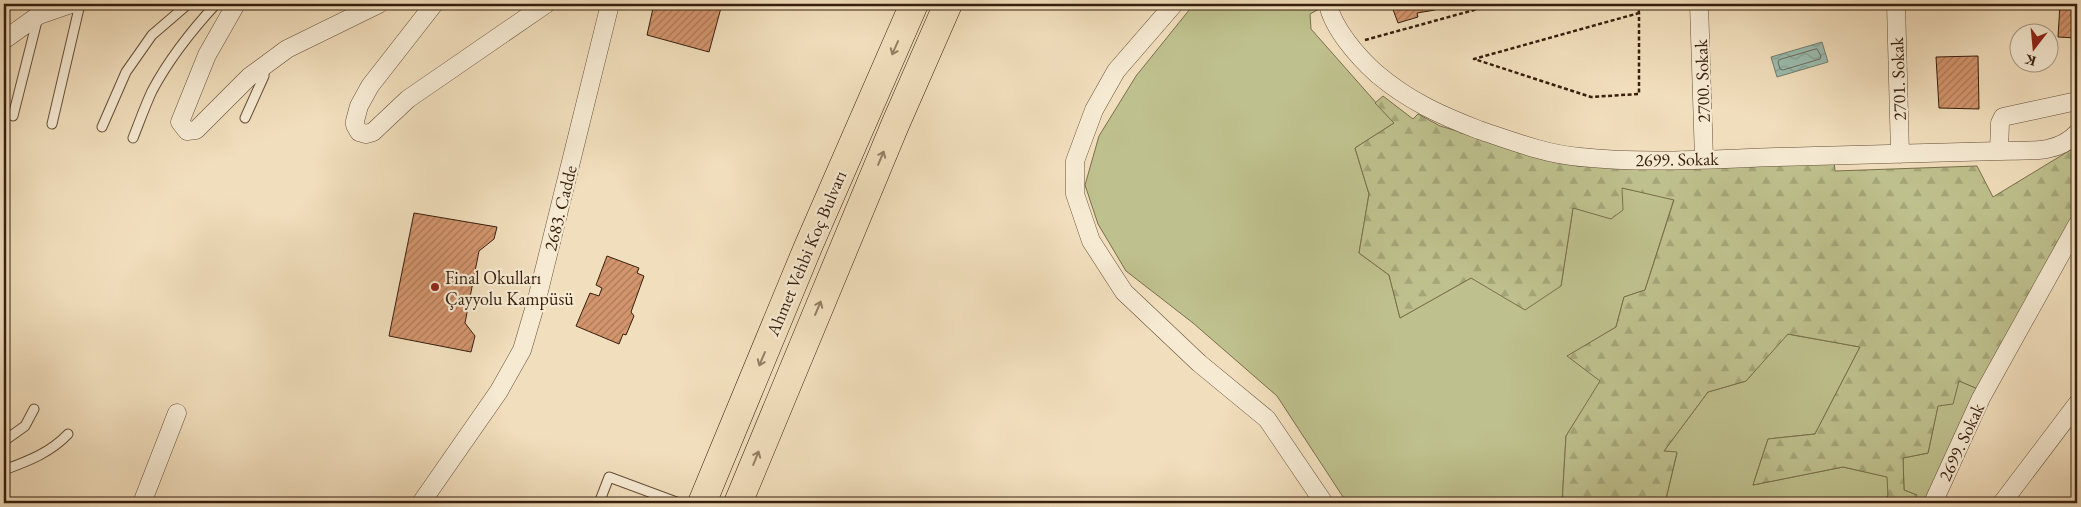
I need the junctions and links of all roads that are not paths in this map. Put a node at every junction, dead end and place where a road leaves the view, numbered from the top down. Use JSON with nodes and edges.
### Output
{"nodes":[{"id":1,"x":71,"y":4,"type":"edge"},
{"id":2,"x":80,"y":4,"type":"edge"},
{"id":3,"x":188,"y":4,"type":"edge"},
{"id":4,"x":216,"y":4,"type":"edge"},
{"id":5,"x":236,"y":4,"type":"edge"},
{"id":6,"x":379,"y":4,"type":"edge"},
{"id":7,"x":434,"y":4,"type":"edge"},
{"id":8,"x":546,"y":4,"type":"edge"},
{"id":9,"x":610,"y":4,"type":"edge"},
{"id":10,"x":914,"y":4,"type":"edge"},
{"id":11,"x":948,"y":4,"type":"edge"},
{"id":12,"x":1328,"y":4,"type":"edge"},
{"id":13,"x":1699,"y":4,"type":"edge"},
{"id":14,"x":1896,"y":4,"type":"edge"},
{"id":15,"x":1164,"y":8,"type":"edge"},
{"id":16,"x":39,"y":15,"type":"junction"},
{"id":17,"x":4,"y":40,"type":"edge"},
{"id":18,"x":264,"y":66,"type":"junction"},
{"id":19,"x":2077,"y":102,"type":"edge"},
{"id":20,"x":13,"y":116,"type":"dead end"},
{"id":21,"x":244,"y":118,"type":"dead end"},
{"id":22,"x":52,"y":124,"type":"dead end"},
{"id":23,"x":102,"y":126,"type":"dead end"},
{"id":24,"x":2077,"y":133,"type":"edge"},
{"id":25,"x":133,"y":138,"type":"dead end"},
{"id":26,"x":1999,"y":152,"type":"junction"},
{"id":27,"x":1900,"y":154,"type":"junction"},
{"id":28,"x":1704,"y":159,"type":"junction"},
{"id":29,"x":2077,"y":225,"type":"edge"},
{"id":30,"x":2077,"y":404,"type":"edge"},
{"id":31,"x":34,"y":409,"type":"dead end"},
{"id":32,"x":177,"y":414,"type":"dead end"},
{"id":33,"x":68,"y":434,"type":"dead end"},
{"id":34,"x":4,"y":441,"type":"edge"},
{"id":35,"x":4,"y":470,"type":"edge"},
{"id":36,"x":422,"y":502,"type":"edge"},
{"id":37,"x":142,"y":503,"type":"edge"},
{"id":38,"x":441,"y":503,"type":"edge"},
{"id":39,"x":599,"y":503,"type":"edge"},
{"id":40,"x":679,"y":503,"type":"edge"},
{"id":41,"x":702,"y":503,"type":"edge"},
{"id":42,"x":738,"y":503,"type":"edge"},
{"id":43,"x":1324,"y":503,"type":"edge"},
{"id":44,"x":1933,"y":503,"type":"edge"},
{"id":45,"x":2002,"y":503,"type":"edge"}],
"edges":[{"from":1,"to":16,"type":"street"},
{"from":2,"to":22,"type":"lane"},
{"from":3,"to":23,"type":"lane"},
{"from":4,"to":25,"type":"lane"},
{"from":5,"to":18,"type":"street"},
{"from":6,"to":18,"type":"street"},
{"from":7,"to":8,"type":"street"},
{"from":9,"to":36,"type":"street","name":"2683. Cadde"},
{"from":10,"to":41,"type":"main road","name":"Ahmet Vehbi Koç Bulvarı","one_way":true},
{"from":42,"to":11,"type":"main road","name":"Ahmet Vehbi Koç Bulvarı","one_way":true},
{"from":12,"to":28,"type":"street","name":"2699. Sokak"},
{"from":13,"to":28,"type":"street","name":"2700. Sokak"},
{"from":14,"to":27,"type":"street","name":"2701. Sokak"},
{"from":15,"to":43,"type":"street"},
{"from":16,"to":17,"type":"street"},
{"from":16,"to":20,"type":"lane"},
{"from":18,"to":21,"type":"lane"},
{"from":19,"to":26,"type":"street"},
{"from":24,"to":26,"type":"street","name":"2699. Sokak"},
{"from":26,"to":27,"type":"street","name":"2699. Sokak"},
{"from":27,"to":28,"type":"street","name":"2699. Sokak"},
{"from":29,"to":44,"type":"street","name":"2699. Sokak"},
{"from":30,"to":45,"type":"street"},
{"from":31,"to":34,"type":"lane"},
{"from":32,"to":37,"type":"street"},
{"from":33,"to":35,"type":"lane"},
{"from":36,"to":38,"type":"street"},
{"from":39,"to":40,"type":"lane"}]}
